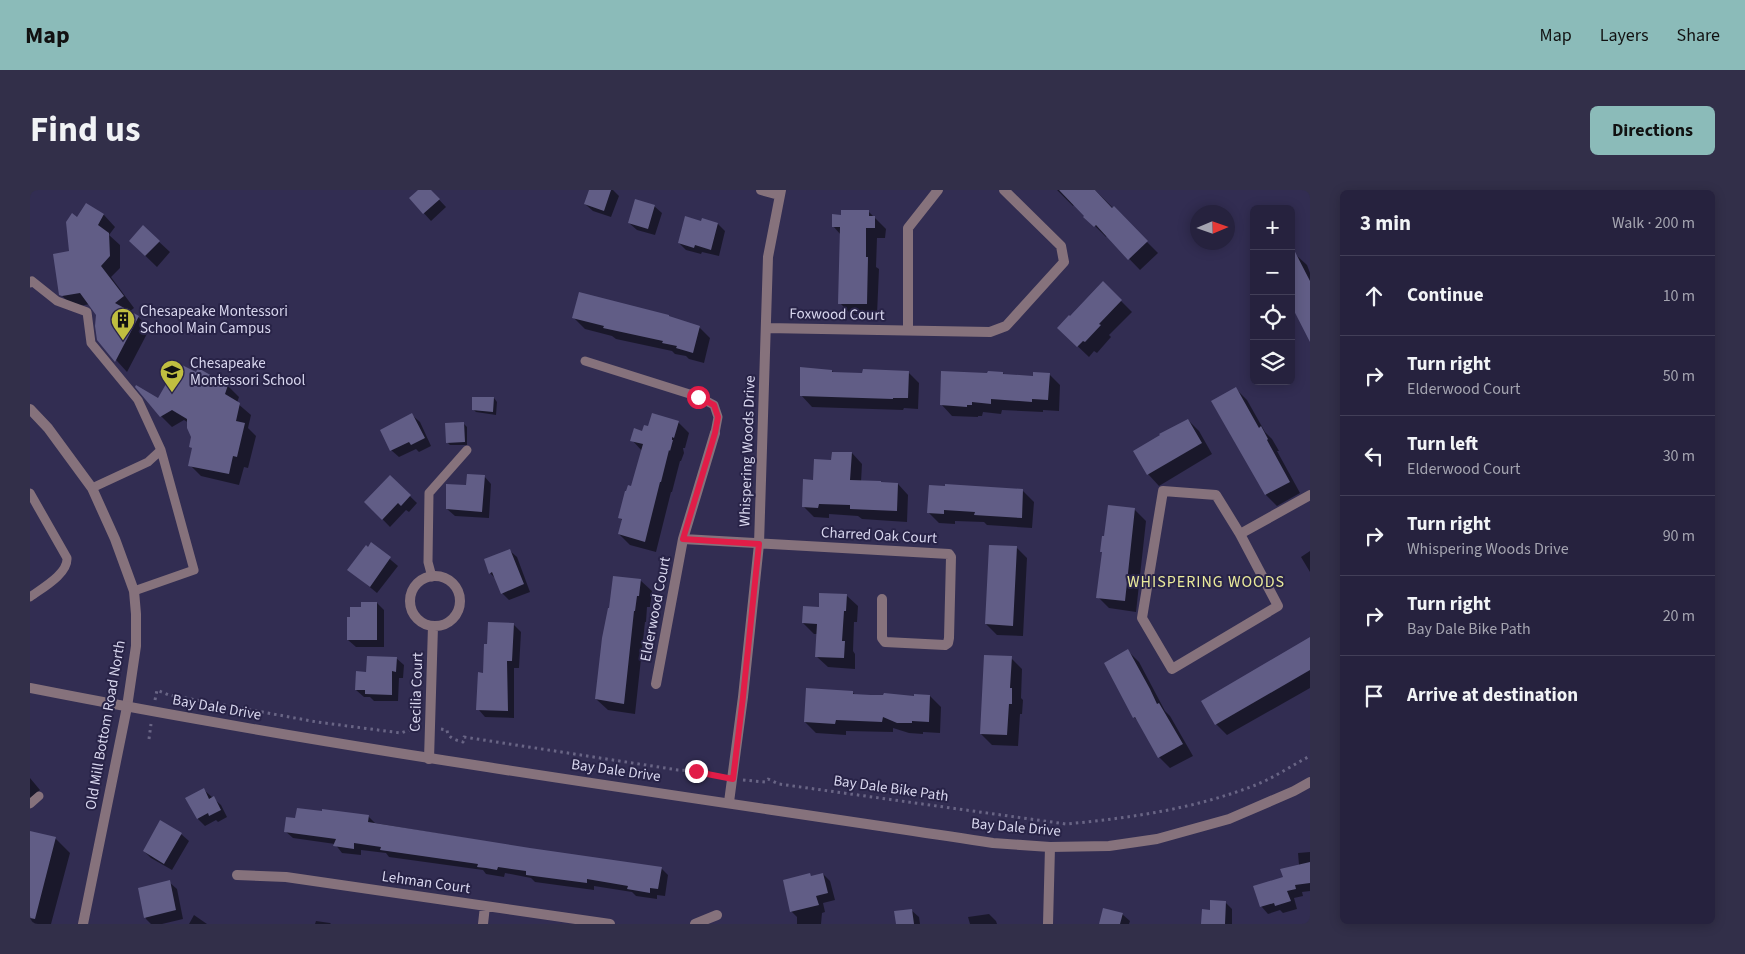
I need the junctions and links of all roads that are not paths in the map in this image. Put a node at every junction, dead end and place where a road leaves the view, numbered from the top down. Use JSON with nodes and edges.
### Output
{"nodes":[{"id":1,"x":761,"y":190,"type":"edge"},
{"id":2,"x":938,"y":190,"type":"edge"},
{"id":3,"x":1004,"y":190,"type":"edge"},
{"id":4,"x":780,"y":192,"type":"edge"},
{"id":5,"x":30,"y":284,"type":"edge"},
{"id":6,"x":766,"y":328,"type":"junction"},
{"id":7,"x":908,"y":330,"type":"junction"},
{"id":8,"x":585,"y":361,"type":"dead end"},
{"id":9,"x":30,"y":409,"type":"edge"},
{"id":10,"x":715,"y":433,"type":"joint"},
{"id":11,"x":161,"y":450,"type":"junction"},
{"id":12,"x":467,"y":450,"type":"dead end"},
{"id":13,"x":92,"y":488,"type":"junction"},
{"id":14,"x":30,"y":493,"type":"edge"},
{"id":15,"x":1310,"y":495,"type":"edge"},
{"id":16,"x":1240,"y":534,"type":"junction"},
{"id":17,"x":683,"y":539,"type":"junction"},
{"id":18,"x":759,"y":544,"type":"junction"},
{"id":19,"x":432,"y":577,"type":"junction"},
{"id":20,"x":134,"y":591,"type":"junction"},
{"id":21,"x":30,"y":596,"type":"edge"},
{"id":22,"x":882,"y":599,"type":"dead end"},
{"id":23,"x":433,"y":626,"type":"junction"},
{"id":24,"x":656,"y":684,"type":"dead end"},
{"id":25,"x":30,"y":688,"type":"edge"},
{"id":26,"x":127,"y":707,"type":"junction"},
{"id":27,"x":430,"y":758,"type":"junction"},
{"id":28,"x":1310,"y":782,"type":"edge"},
{"id":29,"x":39,"y":796,"type":"dead end"},
{"id":30,"x":729,"y":802,"type":"junction"},
{"id":31,"x":30,"y":804,"type":"edge"},
{"id":32,"x":1050,"y":847,"type":"junction"},
{"id":33,"x":237,"y":876,"type":"dead end"},
{"id":34,"x":486,"y":906,"type":"junction"},
{"id":35,"x":717,"y":915,"type":"dead end"},
{"id":36,"x":83,"y":924,"type":"edge"},
{"id":37,"x":483,"y":924,"type":"edge"},
{"id":38,"x":610,"y":924,"type":"edge"},
{"id":39,"x":695,"y":924,"type":"edge"},
{"id":40,"x":1048,"y":924,"type":"edge"}],
"edges":[{"from":1,"to":4,"type":"street"},
{"from":2,"to":7,"type":"street"},
{"from":3,"to":7,"type":"street","name":"Foxwood Court"},
{"from":4,"to":6,"type":"street","name":"Whispering Woods Drive"},
{"from":5,"to":11,"type":"lane"},
{"from":6,"to":7,"type":"street","name":"Foxwood Court"},
{"from":6,"to":18,"type":"street","name":"Whispering Woods Drive"},
{"from":8,"to":10,"type":"lane"},
{"from":9,"to":13,"type":"street","name":"Old Mill Bottom Road North"},
{"from":10,"to":17,"type":"street","name":"Elderwood Court"},
{"from":11,"to":13,"type":"lane"},
{"from":11,"to":20,"type":"lane"},
{"from":12,"to":19,"type":"lane"},
{"from":13,"to":20,"type":"street","name":"Old Mill Bottom Road North"},
{"from":14,"to":21,"type":"lane"},
{"from":15,"to":16,"type":"street"},
{"from":16,"to":16,"type":"street"},
{"from":17,"to":18,"type":"street","name":"Elderwood Court"},
{"from":17,"to":24,"type":"street","name":"Elderwood Court"},
{"from":18,"to":22,"type":"street","name":"Charred Oak Court"},
{"from":18,"to":30,"type":"street","name":"Whispering Woods Drive"},
{"from":19,"to":23,"type":"street"},
{"from":19,"to":23,"type":"street"},
{"from":20,"to":26,"type":"street","name":"Old Mill Bottom Road North"},
{"from":23,"to":27,"type":"street","name":"Cecilia Court"},
{"from":25,"to":26,"type":"street","name":"Bay Dale Drive"},
{"from":26,"to":27,"type":"street","name":"Bay Dale Drive"},
{"from":26,"to":36,"type":"street","name":"Old Mill Bottom Road North"},
{"from":27,"to":30,"type":"street","name":"Bay Dale Drive"},
{"from":28,"to":32,"type":"street","name":"Bay Dale Drive"},
{"from":29,"to":31,"type":"lane"},
{"from":30,"to":32,"type":"street","name":"Bay Dale Drive"},
{"from":32,"to":40,"type":"street"},
{"from":33,"to":34,"type":"street","name":"Lehman Court"},
{"from":34,"to":37,"type":"street"},
{"from":34,"to":38,"type":"street","name":"Lehman Court"},
{"from":35,"to":39,"type":"street"}]}
